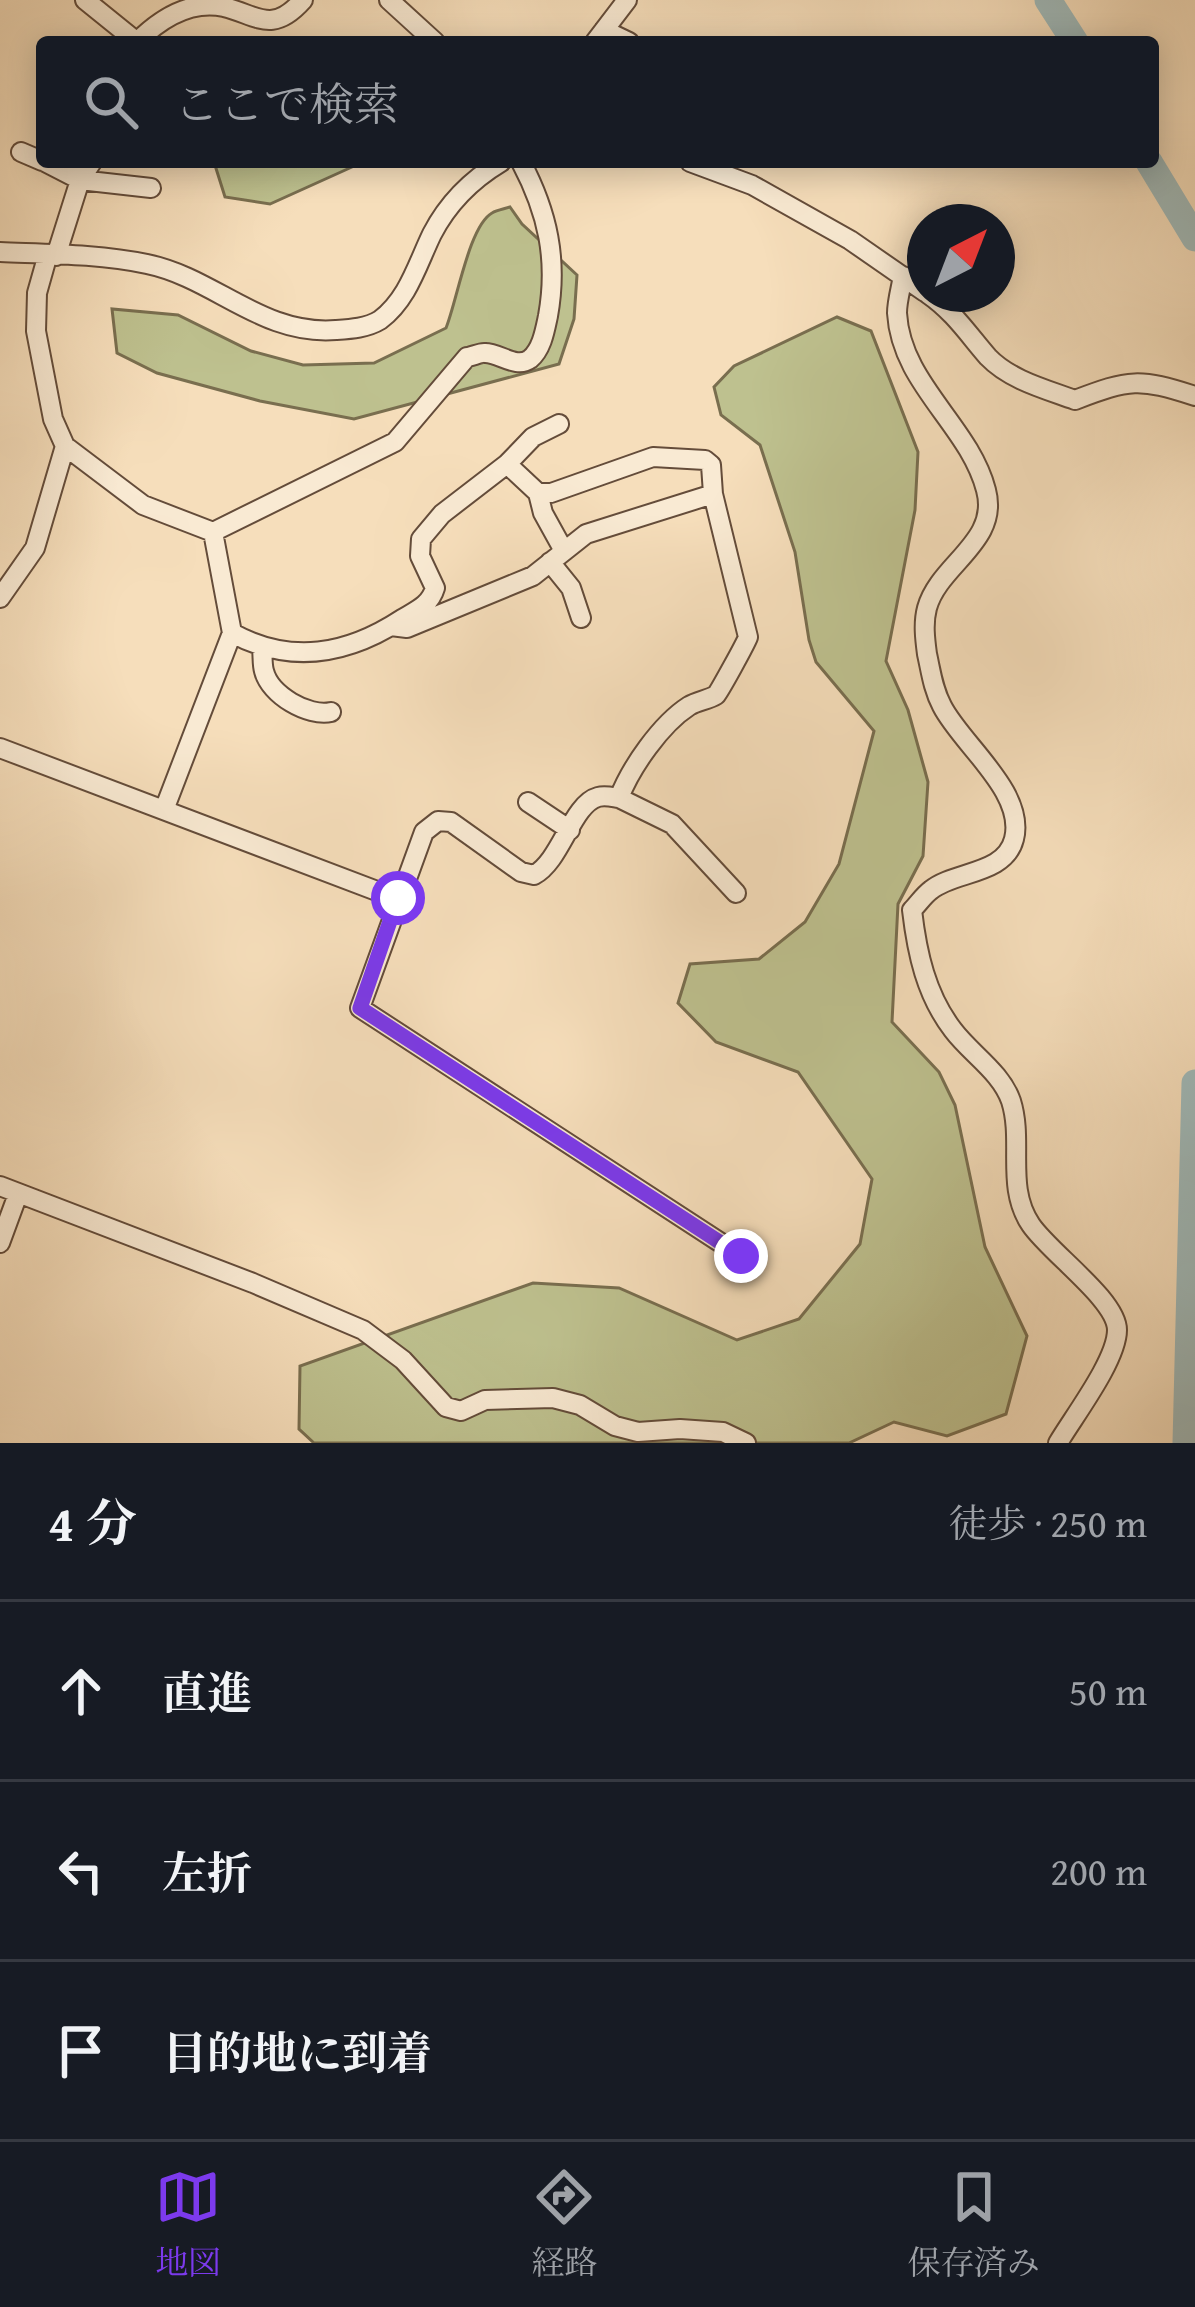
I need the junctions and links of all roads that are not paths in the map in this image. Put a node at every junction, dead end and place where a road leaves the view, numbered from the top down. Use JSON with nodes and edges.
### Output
{"nodes":[{"id":1,"x":85,"y":0,"type":"edge"},
{"id":2,"x":304,"y":0,"type":"edge"},
{"id":3,"x":389,"y":0,"type":"edge"},
{"id":4,"x":621,"y":2,"type":"edge"},
{"id":5,"x":130,"y":36,"type":"edge"},
{"id":6,"x":145,"y":36,"type":"edge"},
{"id":7,"x":428,"y":36,"type":"edge"},
{"id":8,"x":600,"y":36,"type":"edge"},
{"id":9,"x":21,"y":152,"type":"dead end"},
{"id":10,"x":36,"y":158,"type":"edge"},
{"id":11,"x":57,"y":168,"type":"edge"},
{"id":12,"x":88,"y":168,"type":"edge"},
{"id":13,"x":492,"y":168,"type":"edge"},
{"id":14,"x":523,"y":168,"type":"edge"},
{"id":15,"x":706,"y":168,"type":"edge"},
{"id":16,"x":80,"y":180,"type":"junction"},
{"id":17,"x":151,"y":188,"type":"dead end"},
{"id":18,"x":0,"y":252,"type":"edge"},
{"id":19,"x":52,"y":255,"type":"junction"},
{"id":20,"x":903,"y":277,"type":"junction"},
{"id":21,"x":907,"y":280,"type":"edge"},
{"id":22,"x":950,"y":312,"type":"edge"},
{"id":23,"x":1195,"y":396,"type":"edge"},
{"id":24,"x":559,"y":424,"type":"dead end"},
{"id":25,"x":65,"y":446,"type":"junction"},
{"id":26,"x":507,"y":464,"type":"junction"},
{"id":27,"x":538,"y":493,"type":"junction"},
{"id":28,"x":713,"y":494,"type":"junction"},
{"id":29,"x":213,"y":532,"type":"junction"},
{"id":30,"x":557,"y":556,"type":"junction"},
{"id":31,"x":0,"y":598,"type":"edge"},
{"id":32,"x":581,"y":617,"type":"dead end"},
{"id":33,"x":391,"y":626,"type":"junction"},
{"id":34,"x":232,"y":632,"type":"junction"},
{"id":35,"x":262,"y":650,"type":"junction"},
{"id":36,"x":331,"y":712,"type":"dead end"},
{"id":37,"x":0,"y":748,"type":"edge"},
{"id":38,"x":619,"y":798,"type":"junction"},
{"id":39,"x":528,"y":802,"type":"dead end"},
{"id":40,"x":164,"y":811,"type":"junction"},
{"id":41,"x":570,"y":830,"type":"junction"},
{"id":42,"x":736,"y":893,"type":"dead end"},
{"id":43,"x":398,"y":898,"type":"junction"},
{"id":44,"x":9,"y":1190,"type":"edge"},
{"id":45,"x":0,"y":1243,"type":"edge"},
{"id":46,"x":741,"y":1256,"type":"dead end"},
{"id":47,"x":746,"y":1443,"type":"edge"},
{"id":48,"x":1058,"y":1443,"type":"edge"}],
"edges":[{"from":1,"to":5,"type":"street"},
{"from":2,"to":6,"type":"street"},
{"from":3,"to":7,"type":"street"},
{"from":4,"to":8,"type":"street"},
{"from":9,"to":10,"type":"street"},
{"from":11,"to":16,"type":"street"},
{"from":12,"to":16,"type":"street"},
{"from":13,"to":19,"type":"street"},
{"from":14,"to":29,"type":"street"},
{"from":15,"to":20,"type":"street"},
{"from":16,"to":17,"type":"street"},
{"from":16,"to":19,"type":"street"},
{"from":18,"to":19,"type":"street"},
{"from":19,"to":25,"type":"street"},
{"from":20,"to":21,"type":"street"},
{"from":20,"to":48,"type":"street"},
{"from":22,"to":23,"type":"street"},
{"from":24,"to":26,"type":"street"},
{"from":25,"to":29,"type":"street"},
{"from":25,"to":31,"type":"street"},
{"from":26,"to":27,"type":"street"},
{"from":26,"to":33,"type":"street"},
{"from":27,"to":28,"type":"street"},
{"from":27,"to":30,"type":"street"},
{"from":28,"to":30,"type":"street"},
{"from":28,"to":38,"type":"street"},
{"from":29,"to":34,"type":"street"},
{"from":30,"to":32,"type":"street"},
{"from":30,"to":33,"type":"street"},
{"from":33,"to":35,"type":"street"},
{"from":34,"to":35,"type":"street"},
{"from":34,"to":40,"type":"street"},
{"from":35,"to":36,"type":"street"},
{"from":37,"to":40,"type":"street"},
{"from":38,"to":41,"type":"street"},
{"from":38,"to":42,"type":"street"},
{"from":39,"to":41,"type":"street"},
{"from":40,"to":43,"type":"street"},
{"from":41,"to":43,"type":"street"},
{"from":43,"to":46,"type":"street"},
{"from":44,"to":45,"type":"street"},
{"from":44,"to":47,"type":"street"}]}
